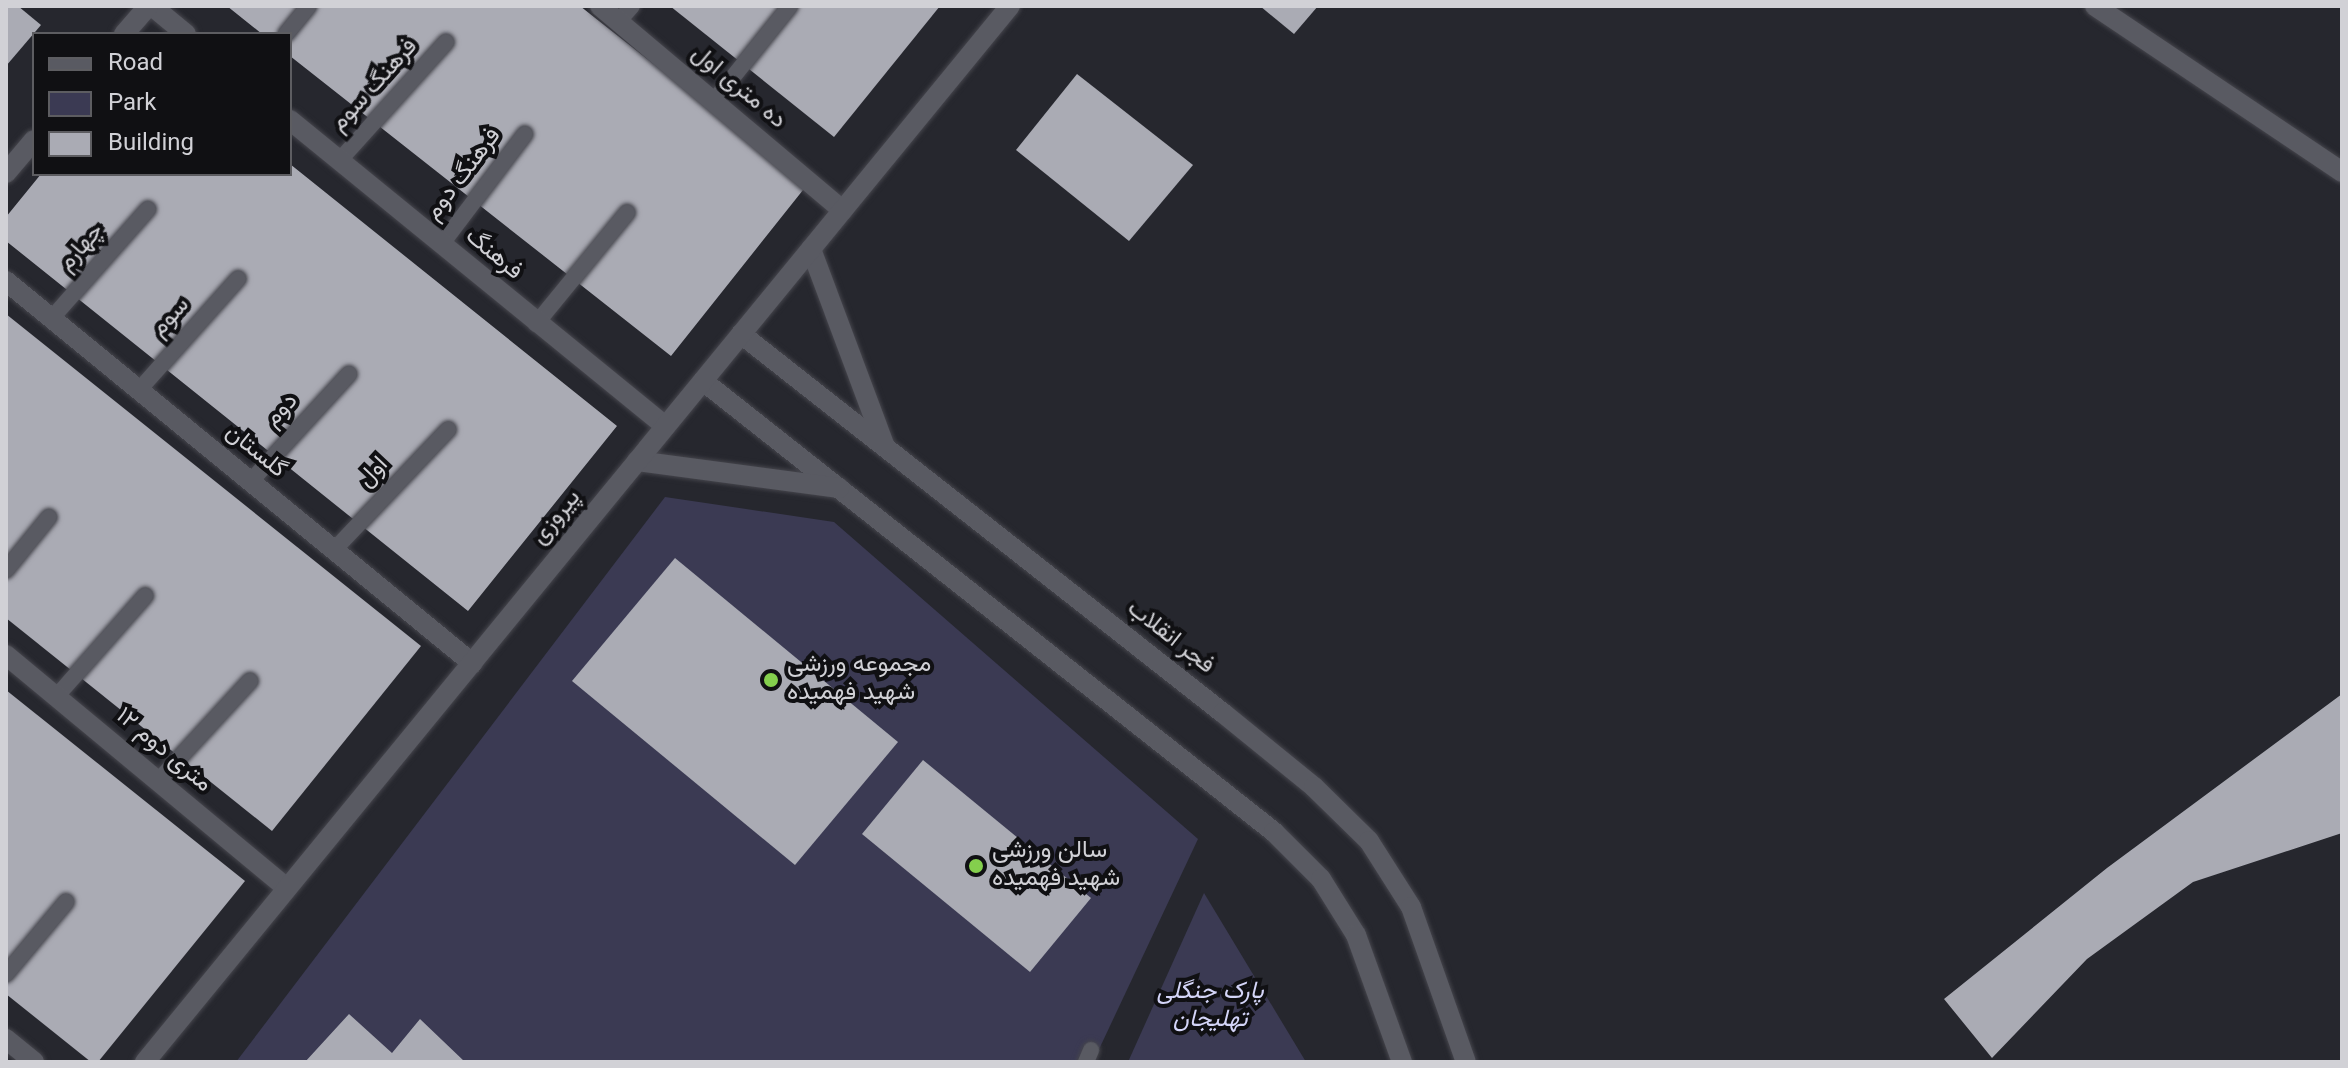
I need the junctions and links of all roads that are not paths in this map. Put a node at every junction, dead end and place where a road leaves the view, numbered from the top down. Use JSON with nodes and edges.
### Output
{"nodes":[{"id":1,"x":150,"y":6,"type":"edge"},
{"id":2,"x":309,"y":6,"type":"edge"},
{"id":3,"x":600,"y":6,"type":"edge"},
{"id":4,"x":790,"y":6,"type":"edge"},
{"id":5,"x":1010,"y":6,"type":"edge"},
{"id":6,"x":2095,"y":6,"type":"edge"},
{"id":7,"x":625,"y":14,"type":"edge"},
{"id":8,"x":126,"y":32,"type":"edge"},
{"id":9,"x":183,"y":32,"type":"edge"},
{"id":10,"x":288,"y":32,"type":"edge"},
{"id":11,"x":446,"y":42,"type":"dead end"},
{"id":12,"x":713,"y":102,"type":"junction"},
{"id":13,"x":292,"y":122,"type":"edge"},
{"id":14,"x":525,"y":134,"type":"dead end"},
{"id":15,"x":32,"y":142,"type":"edge"},
{"id":16,"x":339,"y":161,"type":"junction"},
{"id":17,"x":2342,"y":172,"type":"edge"},
{"id":18,"x":6,"y":173,"type":"edge"},
{"id":19,"x":148,"y":209,"type":"dead end"},
{"id":20,"x":842,"y":210,"type":"junction"},
{"id":21,"x":627,"y":213,"type":"dead end"},
{"id":22,"x":441,"y":245,"type":"junction"},
{"id":23,"x":811,"y":249,"type":"junction"},
{"id":24,"x":238,"y":279,"type":"dead end"},
{"id":25,"x":6,"y":281,"type":"edge"},
{"id":26,"x":52,"y":318,"type":"junction"},
{"id":27,"x":536,"y":324,"type":"junction"},
{"id":28,"x":741,"y":334,"type":"junction"},
{"id":29,"x":349,"y":374,"type":"dead end"},
{"id":30,"x":703,"y":381,"type":"junction"},
{"id":31,"x":139,"y":390,"type":"junction"},
{"id":32,"x":665,"y":426,"type":"junction"},
{"id":33,"x":448,"y":430,"type":"dead end"},
{"id":34,"x":885,"y":447,"type":"junction"},
{"id":35,"x":637,"y":461,"type":"junction"},
{"id":36,"x":251,"y":481,"type":"junction"},
{"id":37,"x":840,"y":488,"type":"junction"},
{"id":38,"x":49,"y":517,"type":"dead end"},
{"id":39,"x":334,"y":550,"type":"junction"},
{"id":40,"x":6,"y":570,"type":"edge"},
{"id":41,"x":145,"y":596,"type":"dead end"},
{"id":42,"x":6,"y":655,"type":"edge"},
{"id":43,"x":472,"y":663,"type":"junction"},
{"id":44,"x":250,"y":681,"type":"dead end"},
{"id":45,"x":56,"y":697,"type":"junction"},
{"id":46,"x":158,"y":781,"type":"junction"},
{"id":47,"x":287,"y":888,"type":"junction"},
{"id":48,"x":66,"y":902,"type":"dead end"},
{"id":49,"x":6,"y":974,"type":"edge"},
{"id":50,"x":6,"y":1039,"type":"edge"},
{"id":51,"x":34,"y":1062,"type":"edge"},
{"id":52,"x":145,"y":1062,"type":"edge"},
{"id":53,"x":1402,"y":1062,"type":"edge"},
{"id":54,"x":1466,"y":1062,"type":"edge"}],
"edges":[{"from":1,"to":8,"type":"street"},
{"from":1,"to":9,"type":"street"},
{"from":2,"to":10,"type":"lane"},
{"from":3,"to":7,"type":"street","name":"ده متری اول"},
{"from":4,"to":12,"type":"lane"},
{"from":5,"to":20,"type":"street","name":"پیروزی"},
{"from":6,"to":17,"type":"street"},
{"from":7,"to":12,"type":"street","name":"ده متری اول"},
{"from":11,"to":16,"type":"lane","name":"فرهنگ سوم"},
{"from":12,"to":20,"type":"street","name":"ده متری اول"},
{"from":13,"to":16,"type":"street","name":"فرهنگ"},
{"from":14,"to":22,"type":"lane","name":"فرهنگ دوم"},
{"from":15,"to":18,"type":"street"},
{"from":16,"to":22,"type":"street","name":"فرهنگ"},
{"from":19,"to":26,"type":"lane","name":"چهارم"},
{"from":20,"to":23,"type":"street","name":"پیروزی"},
{"from":21,"to":27,"type":"lane"},
{"from":22,"to":27,"type":"street","name":"فرهنگ"},
{"from":23,"to":28,"type":"street","name":"پیروزی"},
{"from":23,"to":34,"type":"street"},
{"from":24,"to":31,"type":"lane","name":"سوم"},
{"from":25,"to":26,"type":"street","name":"گلستان"},
{"from":26,"to":31,"type":"street","name":"گلستان"},
{"from":27,"to":32,"type":"street","name":"فرهنگ"},
{"from":28,"to":30,"type":"street","name":"پیروزی"},
{"from":28,"to":34,"type":"street","name":"فجر انقلاب"},
{"from":29,"to":36,"type":"lane","name":"دوم"},
{"from":30,"to":32,"type":"street","name":"پیروزی"},
{"from":30,"to":37,"type":"street"},
{"from":31,"to":36,"type":"street","name":"گلستان"},
{"from":32,"to":35,"type":"street","name":"پیروزی"},
{"from":33,"to":39,"type":"lane","name":"اول"},
{"from":34,"to":54,"type":"street","name":"فجر انقلاب"},
{"from":35,"to":37,"type":"street"},
{"from":35,"to":43,"type":"street","name":"پیروزی"},
{"from":36,"to":39,"type":"street","name":"گلستان"},
{"from":37,"to":53,"type":"street"},
{"from":38,"to":40,"type":"lane"},
{"from":39,"to":43,"type":"street","name":"گلستان"},
{"from":41,"to":45,"type":"lane"},
{"from":42,"to":45,"type":"street","name":"۱۲ متری دوم"},
{"from":43,"to":47,"type":"street","name":"پیروزی"},
{"from":44,"to":46,"type":"lane"},
{"from":45,"to":46,"type":"street","name":"۱۲ متری دوم"},
{"from":46,"to":47,"type":"street","name":"۱۲ متری دوم"},
{"from":47,"to":52,"type":"street","name":"پیروزی"},
{"from":48,"to":49,"type":"lane"},
{"from":50,"to":51,"type":"street"}]}
